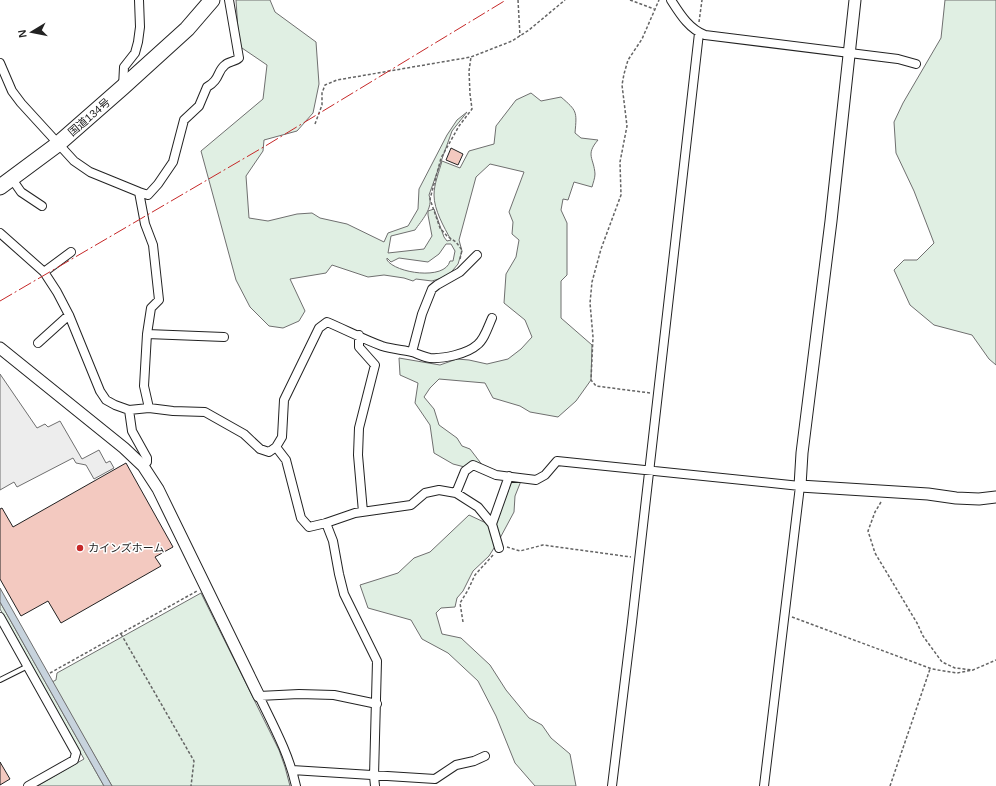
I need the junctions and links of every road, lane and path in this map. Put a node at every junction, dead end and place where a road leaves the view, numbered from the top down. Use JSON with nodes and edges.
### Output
{"nodes":[{"id":1,"x":139,"y":0,"type":"edge"},
{"id":2,"x":204,"y":0,"type":"edge"},
{"id":3,"x":212,"y":0,"type":"edge"},
{"id":4,"x":229,"y":0,"type":"edge"},
{"id":5,"x":518,"y":0,"type":"edge"},
{"id":6,"x":565,"y":0,"type":"edge"},
{"id":7,"x":630,"y":0,"type":"edge"},
{"id":8,"x":659,"y":0,"type":"edge"},
{"id":9,"x":671,"y":0,"type":"edge"},
{"id":10,"x":702,"y":0,"type":"edge"},
{"id":11,"x":855,"y":0,"type":"edge"},
{"id":12,"x":654,"y":9,"type":"junction"},
{"id":13,"x":698,"y":32,"type":"junction"},
{"id":14,"x":520,"y":36,"type":"junction"},
{"id":15,"x":174,"y":40,"type":"junction"},
{"id":16,"x":849,"y":53,"type":"junction"},
{"id":17,"x":471,"y":57,"type":"junction"},
{"id":18,"x":0,"y":63,"type":"edge"},
{"id":19,"x":916,"y":64,"type":"dead end"},
{"id":20,"x":123,"y":87,"type":"junction"},
{"id":21,"x":315,"y":124,"type":"dead end"},
{"id":22,"x":58,"y":144,"type":"junction"},
{"id":23,"x":6,"y":183,"type":"edge"},
{"id":24,"x":139,"y":192,"type":"junction"},
{"id":25,"x":42,"y":206,"type":"dead end"},
{"id":26,"x":0,"y":233,"type":"edge"},
{"id":27,"x":71,"y":252,"type":"dead end"},
{"id":28,"x":477,"y":255,"type":"dead end"},
{"id":29,"x":44,"y":272,"type":"junction"},
{"id":30,"x":456,"y":274,"type":"junction"},
{"id":31,"x":69,"y":315,"type":"junction"},
{"id":32,"x":492,"y":318,"type":"dead end"},
{"id":33,"x":147,"y":334,"type":"junction"},
{"id":34,"x":359,"y":335,"type":"junction"},
{"id":35,"x":224,"y":337,"type":"dead end"},
{"id":36,"x":38,"y":343,"type":"dead end"},
{"id":37,"x":0,"y":348,"type":"edge"},
{"id":38,"x":412,"y":352,"type":"junction"},
{"id":39,"x":658,"y":394,"type":"junction"},
{"id":40,"x":149,"y":408,"type":"junction"},
{"id":41,"x":129,"y":410,"type":"junction"},
{"id":42,"x":276,"y":447,"type":"junction"},
{"id":43,"x":143,"y":466,"type":"junction"},
{"id":44,"x":649,"y":471,"type":"junction"},
{"id":45,"x":509,"y":476,"type":"junction"},
{"id":46,"x":800,"y":486,"type":"junction"},
{"id":47,"x":888,"y":492,"type":"junction"},
{"id":48,"x":456,"y":493,"type":"junction"},
{"id":49,"x":996,"y":496,"type":"edge"},
{"id":50,"x":363,"y":512,"type":"junction"},
{"id":51,"x":326,"y":523,"type":"junction"},
{"id":52,"x":492,"y":524,"type":"junction"},
{"id":53,"x":499,"y":548,"type":"junction"},
{"id":54,"x":639,"y":558,"type":"junction"},
{"id":55,"x":198,"y":591,"type":"dead end"},
{"id":56,"x":784,"y":614,"type":"junction"},
{"id":57,"x":0,"y":617,"type":"edge"},
{"id":58,"x":463,"y":622,"type":"dead end"},
{"id":59,"x":121,"y":634,"type":"junction"},
{"id":60,"x":996,"y":660,"type":"edge"},
{"id":61,"x":28,"y":666,"type":"junction"},
{"id":62,"x":930,"y":668,"type":"junction"},
{"id":63,"x":973,"y":670,"type":"junction"},
{"id":64,"x":50,"y":673,"type":"dead end"},
{"id":65,"x":0,"y":680,"type":"edge"},
{"id":66,"x":259,"y":696,"type":"junction"},
{"id":67,"x":377,"y":704,"type":"junction"},
{"id":68,"x":485,"y":756,"type":"dead end"},
{"id":69,"x":292,"y":770,"type":"junction"},
{"id":70,"x":374,"y":776,"type":"junction"},
{"id":71,"x":436,"y":783,"type":"edge"},
{"id":72,"x":28,"y":786,"type":"edge"},
{"id":73,"x":191,"y":786,"type":"edge"},
{"id":74,"x":296,"y":786,"type":"edge"},
{"id":75,"x":375,"y":786,"type":"edge"},
{"id":76,"x":612,"y":786,"type":"edge"},
{"id":77,"x":764,"y":786,"type":"edge"},
{"id":78,"x":890,"y":786,"type":"edge"}],
"edges":[{"from":1,"to":20,"type":"street"},
{"from":2,"to":15,"type":"highway","name":"国道134号"},
{"from":3,"to":15,"type":"highway","name":"国道134号"},
{"from":4,"to":24,"type":"street"},
{"from":5,"to":14,"type":"path"},
{"from":6,"to":14,"type":"path"},
{"from":7,"to":12,"type":"path"},
{"from":8,"to":12,"type":"path"},
{"from":9,"to":13,"type":"street"},
{"from":10,"to":13,"type":"path"},
{"from":11,"to":16,"type":"street"},
{"from":12,"to":39,"type":"path"},
{"from":13,"to":16,"type":"street"},
{"from":13,"to":39,"type":"street"},
{"from":14,"to":17,"type":"path"},
{"from":15,"to":20,"type":"highway","name":"国道134号"},
{"from":16,"to":19,"type":"street"},
{"from":16,"to":46,"type":"street"},
{"from":17,"to":21,"type":"path"},
{"from":17,"to":30,"type":"path"},
{"from":18,"to":22,"type":"street"},
{"from":20,"to":22,"type":"highway","name":"国道134号"},
{"from":22,"to":23,"type":"highway","name":"国道134号"},
{"from":22,"to":24,"type":"street"},
{"from":23,"to":25,"type":"street"},
{"from":24,"to":33,"type":"street"},
{"from":26,"to":29,"type":"street"},
{"from":27,"to":29,"type":"street"},
{"from":28,"to":30,"type":"street"},
{"from":29,"to":31,"type":"street"},
{"from":30,"to":38,"type":"street"},
{"from":31,"to":36,"type":"street"},
{"from":31,"to":41,"type":"street"},
{"from":32,"to":38,"type":"street"},
{"from":33,"to":35,"type":"street"},
{"from":33,"to":40,"type":"street"},
{"from":34,"to":38,"type":"street"},
{"from":34,"to":42,"type":"street"},
{"from":34,"to":50,"type":"street"},
{"from":37,"to":43,"type":"street"},
{"from":39,"to":44,"type":"street"},
{"from":40,"to":41,"type":"street"},
{"from":40,"to":42,"type":"street"},
{"from":41,"to":43,"type":"street"},
{"from":42,"to":51,"type":"street"},
{"from":43,"to":66,"type":"street"},
{"from":44,"to":45,"type":"street"},
{"from":44,"to":46,"type":"street"},
{"from":44,"to":54,"type":"street"},
{"from":45,"to":48,"type":"street"},
{"from":45,"to":52,"type":"street"},
{"from":46,"to":47,"type":"street"},
{"from":46,"to":56,"type":"street"},
{"from":47,"to":49,"type":"street"},
{"from":47,"to":63,"type":"path"},
{"from":48,"to":50,"type":"street"},
{"from":48,"to":52,"type":"street"},
{"from":50,"to":51,"type":"street"},
{"from":51,"to":67,"type":"street"},
{"from":52,"to":53,"type":"street"},
{"from":53,"to":54,"type":"path"},
{"from":53,"to":58,"type":"path"},
{"from":54,"to":76,"type":"street"},
{"from":55,"to":59,"type":"path"},
{"from":56,"to":62,"type":"path"},
{"from":56,"to":77,"type":"street"},
{"from":57,"to":61,"type":"street"},
{"from":59,"to":64,"type":"path"},
{"from":59,"to":73,"type":"path"},
{"from":60,"to":63,"type":"path"},
{"from":61,"to":65,"type":"lane"},
{"from":61,"to":72,"type":"street"},
{"from":62,"to":63,"type":"path"},
{"from":62,"to":78,"type":"path"},
{"from":66,"to":67,"type":"street"},
{"from":66,"to":69,"type":"street"},
{"from":67,"to":70,"type":"street"},
{"from":68,"to":71,"type":"street"},
{"from":69,"to":70,"type":"street"},
{"from":69,"to":74,"type":"street"},
{"from":70,"to":71,"type":"street"},
{"from":70,"to":75,"type":"street"}]}
